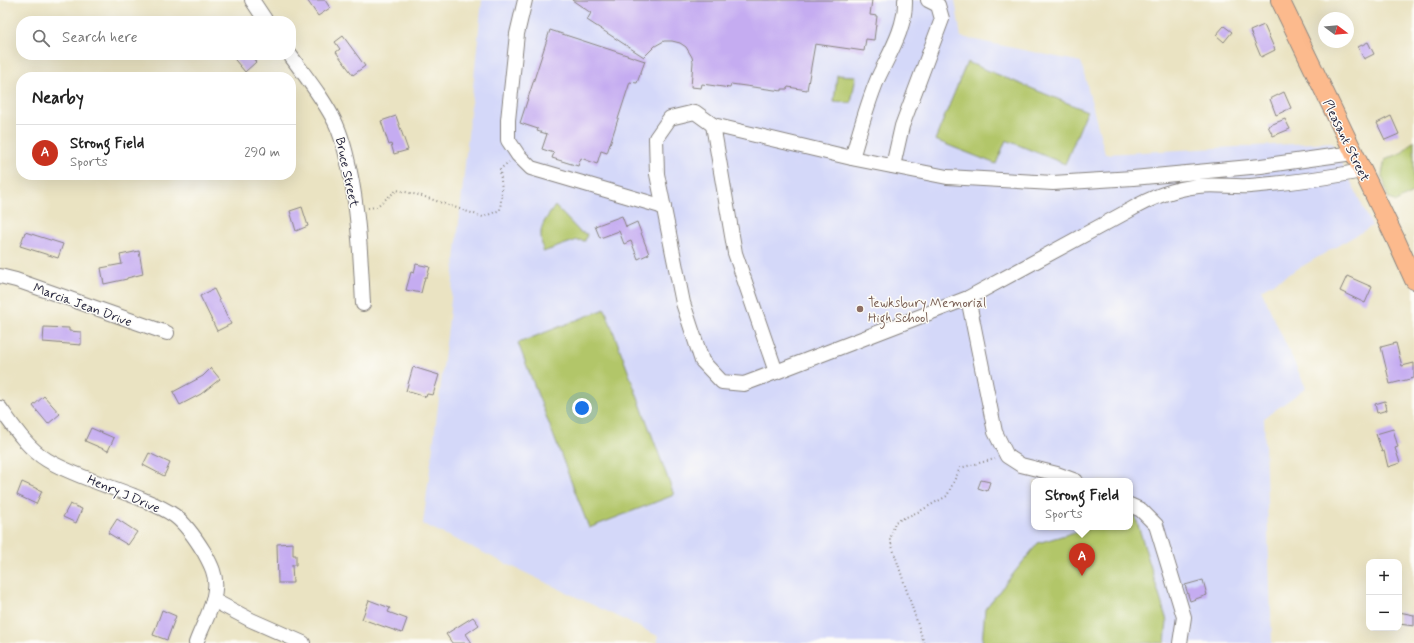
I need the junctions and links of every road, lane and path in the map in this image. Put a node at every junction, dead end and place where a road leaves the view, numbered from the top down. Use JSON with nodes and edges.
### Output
{"nodes":[{"id":1,"x":252,"y":0,"type":"edge"},
{"id":2,"x":525,"y":0,"type":"edge"},
{"id":3,"x":905,"y":0,"type":"edge"},
{"id":4,"x":928,"y":0,"type":"edge"},
{"id":5,"x":1280,"y":0,"type":"edge"},
{"id":6,"x":263,"y":16,"type":"edge"},
{"id":7,"x":294,"y":60,"type":"edge"},
{"id":8,"x":713,"y":125,"type":"junction"},
{"id":9,"x":1353,"y":153,"type":"junction"},
{"id":10,"x":518,"y":155,"type":"junction"},
{"id":11,"x":852,"y":158,"type":"junction"},
{"id":12,"x":893,"y":166,"type":"junction"},
{"id":13,"x":1362,"y":171,"type":"junction"},
{"id":14,"x":664,"y":207,"type":"junction"},
{"id":15,"x":356,"y":209,"type":"junction"},
{"id":16,"x":0,"y":276,"type":"edge"},
{"id":17,"x":1414,"y":280,"type":"edge"},
{"id":18,"x":968,"y":298,"type":"junction"},
{"id":19,"x":363,"y":304,"type":"dead end"},
{"id":20,"x":167,"y":333,"type":"dead end"},
{"id":21,"x":776,"y":372,"type":"junction"},
{"id":22,"x":0,"y":408,"type":"edge"},
{"id":23,"x":1007,"y":456,"type":"junction"},
{"id":24,"x":1068,"y":478,"type":"edge"},
{"id":25,"x":1133,"y":506,"type":"edge"},
{"id":26,"x":213,"y":600,"type":"junction"},
{"id":27,"x":196,"y":643,"type":"edge"},
{"id":28,"x":302,"y":643,"type":"edge"},
{"id":29,"x":924,"y":643,"type":"edge"},
{"id":30,"x":1180,"y":643,"type":"edge"}],
"edges":[{"from":1,"to":6,"type":"street"},
{"from":2,"to":10,"type":"street"},
{"from":3,"to":11,"type":"street"},
{"from":4,"to":12,"type":"street"},
{"from":5,"to":9,"type":"main road","name":"Pleasant Street"},
{"from":7,"to":15,"type":"street","name":"Bruce Street"},
{"from":8,"to":11,"type":"street"},
{"from":8,"to":14,"type":"street"},
{"from":8,"to":21,"type":"street"},
{"from":9,"to":12,"type":"street"},
{"from":9,"to":13,"type":"main road","name":"Pleasant Street"},
{"from":10,"to":14,"type":"street"},
{"from":10,"to":15,"type":"path"},
{"from":11,"to":12,"type":"street"},
{"from":13,"to":17,"type":"main road","name":"Pleasant Street"},
{"from":13,"to":18,"type":"street"},
{"from":14,"to":21,"type":"street"},
{"from":15,"to":19,"type":"street","name":"Bruce Street"},
{"from":16,"to":20,"type":"street","name":"Marcia Jean Drive"},
{"from":18,"to":21,"type":"street"},
{"from":18,"to":23,"type":"street"},
{"from":22,"to":26,"type":"street","name":"Henry J Drive"},
{"from":23,"to":24,"type":"street"},
{"from":23,"to":29,"type":"path"},
{"from":25,"to":30,"type":"street"},
{"from":26,"to":27,"type":"street","name":"Henry J Drive"},
{"from":26,"to":28,"type":"street"}]}
